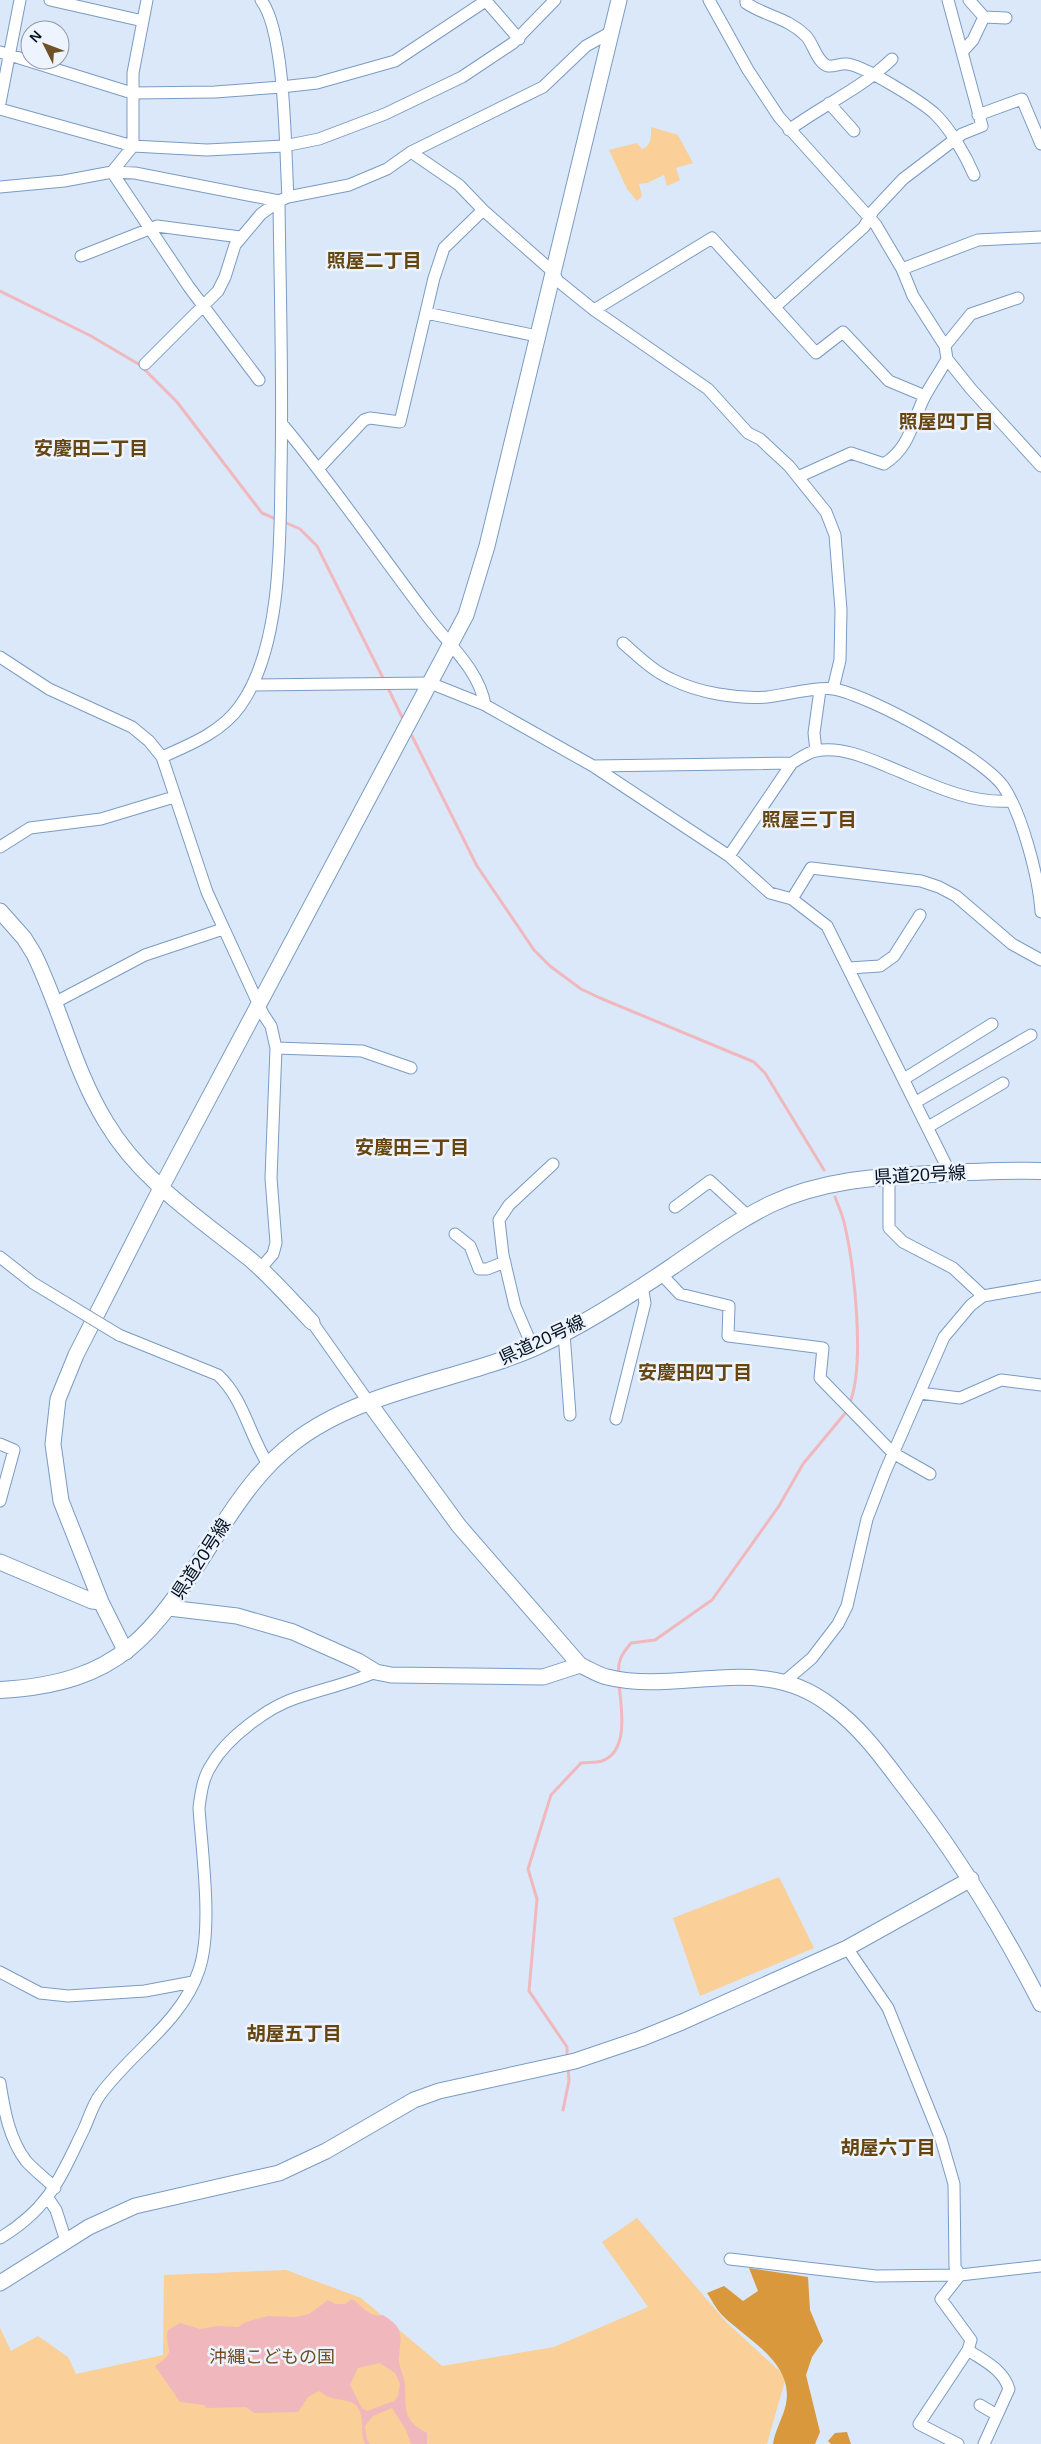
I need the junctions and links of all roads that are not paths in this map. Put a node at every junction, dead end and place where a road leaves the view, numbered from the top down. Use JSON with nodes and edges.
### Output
{"nodes":[{"id":1,"x":20,"y":0,"type":"edge"},
{"id":2,"x":50,"y":0,"type":"edge"},
{"id":3,"x":147,"y":0,"type":"edge"},
{"id":4,"x":261,"y":0,"type":"edge"},
{"id":5,"x":487,"y":0,"type":"edge"},
{"id":6,"x":555,"y":0,"type":"edge"},
{"id":7,"x":619,"y":0,"type":"edge"},
{"id":8,"x":709,"y":0,"type":"edge"},
{"id":9,"x":746,"y":0,"type":"edge"},
{"id":10,"x":948,"y":0,"type":"edge"},
{"id":11,"x":969,"y":0,"type":"edge"},
{"id":12,"x":984,"y":17,"type":"junction"},
{"id":13,"x":1006,"y":18,"type":"dead end"},
{"id":14,"x":143,"y":21,"type":"junction"},
{"id":15,"x":613,"y":31,"type":"junction"},
{"id":16,"x":518,"y":39,"type":"junction"},
{"id":17,"x":962,"y":52,"type":"junction"},
{"id":18,"x":4,"y":54,"type":"edge"},
{"id":19,"x":892,"y":58,"type":"dead end"},
{"id":20,"x":875,"y":75,"type":"junction"},
{"id":21,"x":281,"y":87,"type":"junction"},
{"id":22,"x":132,"y":93,"type":"junction"},
{"id":23,"x":0,"y":103,"type":"edge"},
{"id":24,"x":829,"y":103,"type":"junction"},
{"id":25,"x":0,"y":109,"type":"edge"},
{"id":26,"x":978,"y":115,"type":"junction"},
{"id":27,"x":789,"y":130,"type":"junction"},
{"id":28,"x":854,"y":131,"type":"dead end"},
{"id":29,"x":954,"y":140,"type":"junction"},
{"id":30,"x":1041,"y":144,"type":"edge"},
{"id":31,"x":133,"y":146,"type":"junction"},
{"id":32,"x":284,"y":146,"type":"junction"},
{"id":33,"x":411,"y":152,"type":"junction"},
{"id":34,"x":112,"y":172,"type":"junction"},
{"id":35,"x":974,"y":175,"type":"dead end"},
{"id":36,"x":0,"y":187,"type":"edge"},
{"id":37,"x":284,"y":199,"type":"junction"},
{"id":38,"x":483,"y":210,"type":"junction"},
{"id":39,"x":869,"y":218,"type":"junction"},
{"id":40,"x":151,"y":228,"type":"junction"},
{"id":41,"x":240,"y":237,"type":"junction"},
{"id":42,"x":1041,"y":237,"type":"edge"},
{"id":43,"x":81,"y":256,"type":"dead end"},
{"id":44,"x":902,"y":269,"type":"junction"},
{"id":45,"x":552,"y":271,"type":"junction"},
{"id":46,"x":1018,"y":298,"type":"dead end"},
{"id":47,"x":204,"y":305,"type":"junction"},
{"id":48,"x":775,"y":307,"type":"junction"},
{"id":49,"x":594,"y":310,"type":"junction"},
{"id":50,"x":426,"y":313,"type":"junction"},
{"id":51,"x":537,"y":336,"type":"junction"},
{"id":52,"x":945,"y":346,"type":"junction"},
{"id":53,"x":947,"y":359,"type":"junction"},
{"id":54,"x":146,"y":364,"type":"dead end"},
{"id":55,"x":259,"y":380,"type":"dead end"},
{"id":56,"x":925,"y":396,"type":"junction"},
{"id":57,"x":282,"y":424,"type":"junction"},
{"id":58,"x":1040,"y":463,"type":"edge"},
{"id":59,"x":319,"y":468,"type":"junction"},
{"id":60,"x":798,"y":478,"type":"junction"},
{"id":61,"x":451,"y":642,"type":"junction"},
{"id":62,"x":623,"y":643,"type":"dead end"},
{"id":63,"x":0,"y":658,"type":"edge"},
{"id":64,"x":430,"y":683,"type":"junction"},
{"id":65,"x":254,"y":685,"type":"junction"},
{"id":66,"x":833,"y":689,"type":"junction"},
{"id":67,"x":820,"y":690,"type":"junction"},
{"id":68,"x":485,"y":705,"type":"junction"},
{"id":69,"x":816,"y":751,"type":"junction"},
{"id":70,"x":162,"y":757,"type":"junction"},
{"id":71,"x":792,"y":763,"type":"junction"},
{"id":72,"x":593,"y":766,"type":"junction"},
{"id":73,"x":174,"y":797,"type":"junction"},
{"id":74,"x":1011,"y":801,"type":"junction"},
{"id":75,"x":0,"y":847,"type":"edge"},
{"id":76,"x":729,"y":856,"type":"junction"},
{"id":77,"x":792,"y":899,"type":"junction"},
{"id":78,"x":0,"y":912,"type":"edge"},
{"id":79,"x":1041,"y":912,"type":"edge"},
{"id":80,"x":920,"y":915,"type":"dead end"},
{"id":81,"x":223,"y":929,"type":"junction"},
{"id":82,"x":1041,"y":960,"type":"edge"},
{"id":83,"x":849,"y":968,"type":"junction"},
{"id":84,"x":54,"y":1003,"type":"junction"},
{"id":85,"x":259,"y":1004,"type":"junction"},
{"id":86,"x":992,"y":1024,"type":"dead end"},
{"id":87,"x":1031,"y":1035,"type":"dead end"},
{"id":88,"x":276,"y":1048,"type":"junction"},
{"id":89,"x":411,"y":1068,"type":"dead end"},
{"id":90,"x":904,"y":1079,"type":"junction"},
{"id":91,"x":1003,"y":1083,"type":"dead end"},
{"id":92,"x":916,"y":1102,"type":"junction"},
{"id":93,"x":928,"y":1127,"type":"junction"},
{"id":94,"x":553,"y":1164,"type":"dead end"},
{"id":95,"x":1041,"y":1171,"type":"edge"},
{"id":96,"x":950,"y":1173,"type":"junction"},
{"id":97,"x":889,"y":1176,"type":"junction"},
{"id":98,"x":161,"y":1188,"type":"junction"},
{"id":99,"x":675,"y":1207,"type":"dead end"},
{"id":100,"x":748,"y":1216,"type":"junction"},
{"id":101,"x":455,"y":1234,"type":"dead end"},
{"id":102,"x":0,"y":1257,"type":"edge"},
{"id":103,"x":505,"y":1262,"type":"junction"},
{"id":104,"x":260,"y":1269,"type":"junction"},
{"id":105,"x":661,"y":1274,"type":"junction"},
{"id":106,"x":642,"y":1286,"type":"junction"},
{"id":107,"x":1041,"y":1286,"type":"edge"},
{"id":108,"x":984,"y":1296,"type":"junction"},
{"id":109,"x":312,"y":1322,"type":"joint"},
{"id":110,"x":564,"y":1333,"type":"junction"},
{"id":111,"x":533,"y":1348,"type":"junction"},
{"id":112,"x":1041,"y":1385,"type":"edge"},
{"id":113,"x":920,"y":1394,"type":"junction"},
{"id":114,"x":370,"y":1404,"type":"junction"},
{"id":115,"x":570,"y":1415,"type":"dead end"},
{"id":116,"x":616,"y":1419,"type":"dead end"},
{"id":117,"x":0,"y":1444,"type":"edge"},
{"id":118,"x":893,"y":1453,"type":"junction"},
{"id":119,"x":268,"y":1464,"type":"junction"},
{"id":120,"x":930,"y":1474,"type":"dead end"},
{"id":121,"x":0,"y":1501,"type":"edge"},
{"id":122,"x":0,"y":1562,"type":"edge"},
{"id":123,"x":101,"y":1602,"type":"junction"},
{"id":124,"x":170,"y":1608,"type":"junction"},
{"id":125,"x":126,"y":1652,"type":"junction"},
{"id":126,"x":580,"y":1665,"type":"junction"},
{"id":127,"x":376,"y":1672,"type":"junction"},
{"id":128,"x":784,"y":1682,"type":"junction"},
{"id":129,"x":0,"y":1690,"type":"edge"},
{"id":130,"x":971,"y":1879,"type":"junction"},
{"id":131,"x":847,"y":1948,"type":"junction"},
{"id":132,"x":0,"y":1972,"type":"edge"},
{"id":133,"x":194,"y":1982,"type":"junction"},
{"id":134,"x":1041,"y":2004,"type":"edge"},
{"id":135,"x":0,"y":2083,"type":"edge"},
{"id":136,"x":55,"y":2188,"type":"junction"},
{"id":137,"x":48,"y":2198,"type":"junction"},
{"id":138,"x":0,"y":2238,"type":"edge"},
{"id":139,"x":66,"y":2241,"type":"junction"},
{"id":140,"x":730,"y":2259,"type":"dead end"},
{"id":141,"x":1041,"y":2266,"type":"edge"},
{"id":142,"x":960,"y":2275,"type":"junction"},
{"id":143,"x":0,"y":2283,"type":"edge"},
{"id":144,"x":968,"y":2350,"type":"junction"},
{"id":145,"x":980,"y":2405,"type":"dead end"},
{"id":146,"x":997,"y":2415,"type":"junction"},
{"id":147,"x":958,"y":2444,"type":"edge"},
{"id":148,"x":984,"y":2444,"type":"edge"}],
"edges":[{"from":1,"to":18,"type":"street"},
{"from":2,"to":14,"type":"street"},
{"from":3,"to":14,"type":"street"},
{"from":4,"to":21,"type":"street"},
{"from":5,"to":16,"type":"street"},
{"from":5,"to":21,"type":"street"},
{"from":6,"to":16,"type":"street"},
{"from":7,"to":15,"type":"street"},
{"from":8,"to":27,"type":"street"},
{"from":9,"to":20,"type":"street"},
{"from":10,"to":17,"type":"street"},
{"from":11,"to":12,"type":"street"},
{"from":12,"to":13,"type":"street"},
{"from":12,"to":17,"type":"street"},
{"from":14,"to":22,"type":"street"},
{"from":15,"to":33,"type":"street"},
{"from":15,"to":45,"type":"street"},
{"from":16,"to":32,"type":"street"},
{"from":17,"to":26,"type":"street"},
{"from":18,"to":22,"type":"street"},
{"from":18,"to":23,"type":"street"},
{"from":19,"to":20,"type":"street"},
{"from":20,"to":24,"type":"street"},
{"from":20,"to":29,"type":"street"},
{"from":21,"to":22,"type":"street"},
{"from":21,"to":32,"type":"street"},
{"from":22,"to":31,"type":"street"},
{"from":24,"to":27,"type":"street"},
{"from":24,"to":28,"type":"street"},
{"from":25,"to":31,"type":"street"},
{"from":26,"to":29,"type":"street"},
{"from":26,"to":30,"type":"street"},
{"from":27,"to":39,"type":"street"},
{"from":29,"to":35,"type":"street"},
{"from":29,"to":39,"type":"street"},
{"from":31,"to":32,"type":"street"},
{"from":31,"to":34,"type":"street"},
{"from":32,"to":37,"type":"street"},
{"from":33,"to":37,"type":"street"},
{"from":33,"to":38,"type":"street"},
{"from":34,"to":36,"type":"street"},
{"from":34,"to":37,"type":"street"},
{"from":34,"to":40,"type":"street"},
{"from":37,"to":41,"type":"street"},
{"from":37,"to":57,"type":"street"},
{"from":38,"to":45,"type":"street"},
{"from":38,"to":50,"type":"street"},
{"from":39,"to":44,"type":"street"},
{"from":39,"to":48,"type":"street"},
{"from":40,"to":41,"type":"street"},
{"from":40,"to":43,"type":"street"},
{"from":40,"to":47,"type":"street"},
{"from":41,"to":47,"type":"street"},
{"from":42,"to":44,"type":"street"},
{"from":44,"to":52,"type":"street"},
{"from":45,"to":49,"type":"street"},
{"from":45,"to":51,"type":"street"},
{"from":46,"to":52,"type":"street"},
{"from":47,"to":54,"type":"street"},
{"from":47,"to":55,"type":"street"},
{"from":48,"to":49,"type":"street"},
{"from":48,"to":56,"type":"street"},
{"from":49,"to":60,"type":"street"},
{"from":50,"to":51,"type":"street"},
{"from":50,"to":59,"type":"street"},
{"from":51,"to":61,"type":"street"},
{"from":52,"to":53,"type":"street"},
{"from":53,"to":56,"type":"street"},
{"from":53,"to":58,"type":"street"},
{"from":56,"to":60,"type":"street"},
{"from":57,"to":59,"type":"street"},
{"from":57,"to":65,"type":"street"},
{"from":59,"to":61,"type":"street"},
{"from":60,"to":66,"type":"street"},
{"from":61,"to":64,"type":"street"},
{"from":61,"to":68,"type":"street"},
{"from":62,"to":67,"type":"street"},
{"from":63,"to":70,"type":"street"},
{"from":64,"to":65,"type":"street"},
{"from":64,"to":68,"type":"street"},
{"from":64,"to":85,"type":"street"},
{"from":65,"to":70,"type":"street"},
{"from":66,"to":67,"type":"street"},
{"from":66,"to":74,"type":"street"},
{"from":67,"to":69,"type":"street"},
{"from":68,"to":72,"type":"street"},
{"from":69,"to":71,"type":"street"},
{"from":69,"to":74,"type":"street"},
{"from":70,"to":73,"type":"street"},
{"from":71,"to":72,"type":"street"},
{"from":71,"to":76,"type":"street"},
{"from":72,"to":76,"type":"street"},
{"from":73,"to":75,"type":"street"},
{"from":73,"to":81,"type":"street"},
{"from":74,"to":79,"type":"street"},
{"from":76,"to":77,"type":"street"},
{"from":77,"to":82,"type":"street"},
{"from":77,"to":83,"type":"street"},
{"from":78,"to":84,"type":"street"},
{"from":80,"to":83,"type":"street"},
{"from":81,"to":84,"type":"street"},
{"from":81,"to":85,"type":"street"},
{"from":83,"to":90,"type":"street"},
{"from":84,"to":98,"type":"street"},
{"from":85,"to":88,"type":"street"},
{"from":85,"to":98,"type":"street"},
{"from":86,"to":90,"type":"street"},
{"from":87,"to":92,"type":"street"},
{"from":88,"to":89,"type":"street"},
{"from":88,"to":104,"type":"street"},
{"from":90,"to":92,"type":"street"},
{"from":91,"to":93,"type":"street"},
{"from":92,"to":93,"type":"street"},
{"from":93,"to":96,"type":"street"},
{"from":94,"to":103,"type":"street"},
{"from":95,"to":96,"type":"main road","name":"県道20号線"},
{"from":96,"to":97,"type":"main road","name":"県道20号線"},
{"from":97,"to":100,"type":"main road","name":"県道20号線"},
{"from":97,"to":108,"type":"street"},
{"from":98,"to":104,"type":"street"},
{"from":98,"to":123,"type":"street"},
{"from":99,"to":100,"type":"street"},
{"from":100,"to":105,"type":"main road","name":"県道20号線"},
{"from":101,"to":103,"type":"street"},
{"from":102,"to":119,"type":"street","bridge":true},
{"from":103,"to":111,"type":"street"},
{"from":104,"to":109,"type":"street"},
{"from":105,"to":106,"type":"main road","name":"県道20号線"},
{"from":105,"to":118,"type":"street"},
{"from":106,"to":110,"type":"main road","name":"県道20号線"},
{"from":106,"to":116,"type":"street"},
{"from":107,"to":108,"type":"street"},
{"from":108,"to":113,"type":"street"},
{"from":109,"to":114,"type":"street"},
{"from":110,"to":111,"type":"main road","name":"県道20号線"},
{"from":110,"to":115,"type":"street"},
{"from":111,"to":114,"type":"main road","name":"県道20号線"},
{"from":112,"to":113,"type":"street"},
{"from":113,"to":118,"type":"street"},
{"from":114,"to":119,"type":"main road","name":"県道20号線"},
{"from":114,"to":126,"type":"street"},
{"from":117,"to":121,"type":"street"},
{"from":118,"to":120,"type":"street"},
{"from":118,"to":128,"type":"street"},
{"from":119,"to":124,"type":"main road","name":"県道20号線"},
{"from":122,"to":123,"type":"street"},
{"from":123,"to":125,"type":"street"},
{"from":124,"to":125,"type":"main road","name":"県道20号線"},
{"from":124,"to":127,"type":"street"},
{"from":125,"to":129,"type":"main road","name":"県道20号線"},
{"from":126,"to":127,"type":"street"},
{"from":126,"to":128,"type":"street"},
{"from":127,"to":133,"type":"street"},
{"from":128,"to":130,"type":"street"},
{"from":130,"to":131,"type":"street"},
{"from":130,"to":134,"type":"street"},
{"from":131,"to":139,"type":"street"},
{"from":131,"to":142,"type":"street"},
{"from":132,"to":133,"type":"street"},
{"from":133,"to":136,"type":"street"},
{"from":135,"to":136,"type":"street"},
{"from":136,"to":137,"type":"street"},
{"from":137,"to":138,"type":"street"},
{"from":137,"to":139,"type":"street"},
{"from":139,"to":143,"type":"street"},
{"from":140,"to":142,"type":"street"},
{"from":141,"to":142,"type":"street"},
{"from":142,"to":144,"type":"street"},
{"from":144,"to":146,"type":"street"},
{"from":144,"to":147,"type":"street"},
{"from":145,"to":146,"type":"street"},
{"from":146,"to":148,"type":"street"}]}
